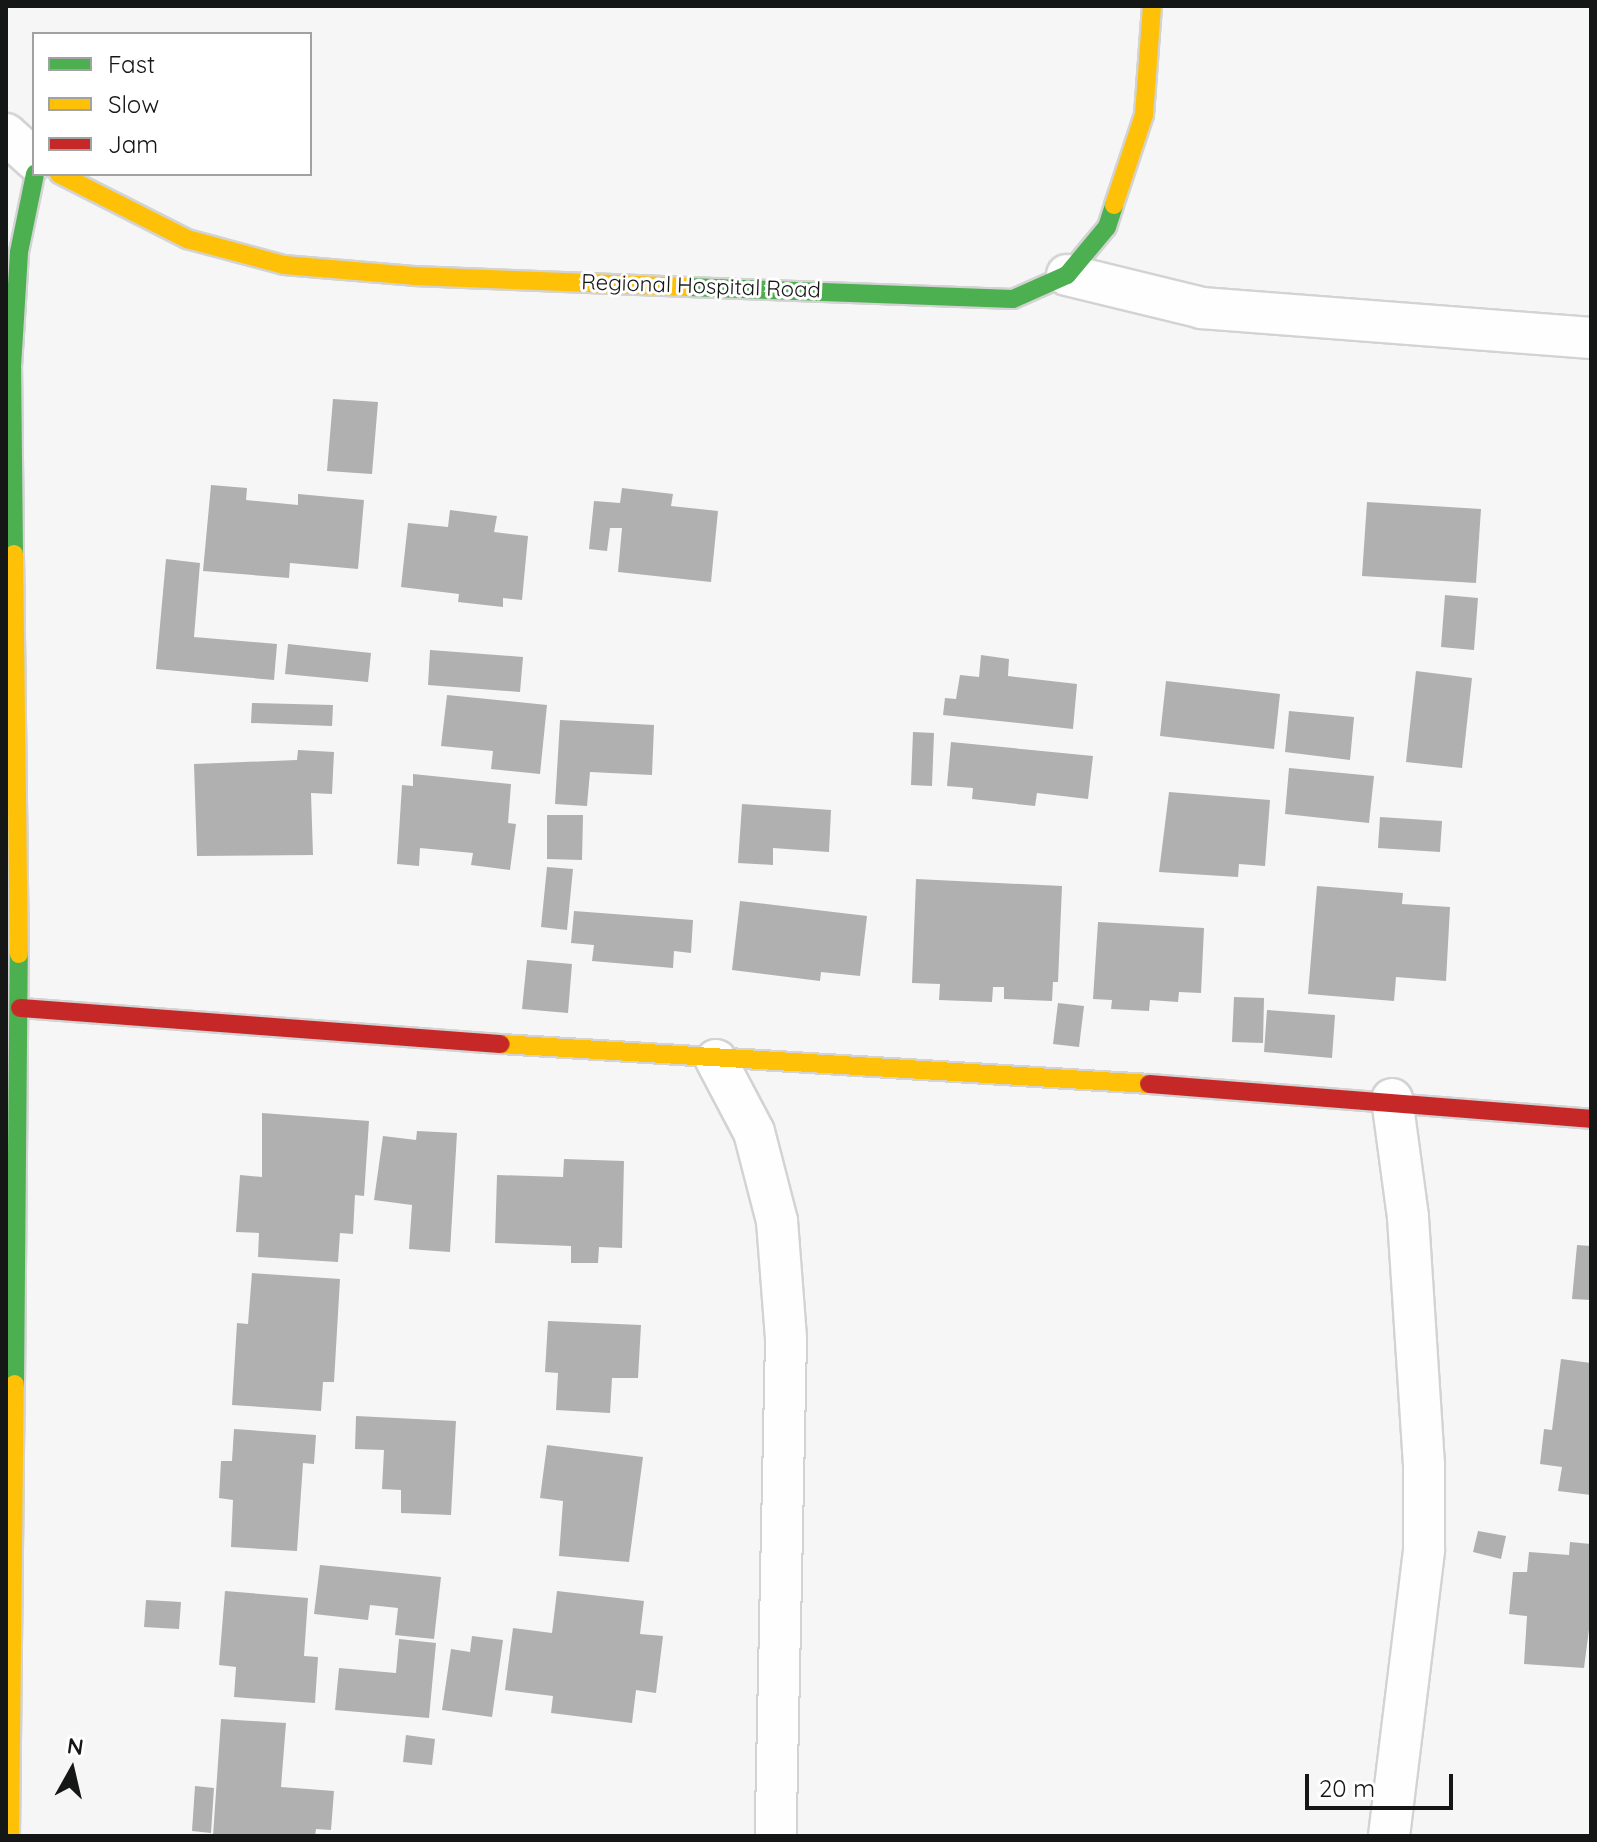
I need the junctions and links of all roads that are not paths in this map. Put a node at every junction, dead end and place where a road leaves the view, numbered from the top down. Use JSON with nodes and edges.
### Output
{"nodes":[{"id":1,"x":1152,"y":6,"type":"edge"},
{"id":2,"x":6,"y":134,"type":"edge"},
{"id":3,"x":32,"y":157,"type":"edge"},
{"id":4,"x":35,"y":176,"type":"edge"},
{"id":5,"x":63,"y":176,"type":"edge"},
{"id":6,"x":1067,"y":275,"type":"junction"},
{"id":7,"x":1591,"y":338,"type":"edge"},
{"id":8,"x":20,"y":1008,"type":"junction"},
{"id":9,"x":716,"y":1060,"type":"junction"},
{"id":10,"x":1392,"y":1099,"type":"junction"},
{"id":11,"x":1591,"y":1119,"type":"edge"},
{"id":12,"x":10,"y":1836,"type":"edge"},
{"id":13,"x":776,"y":1836,"type":"edge"},
{"id":14,"x":1389,"y":1836,"type":"edge"}],
"edges":[{"from":1,"to":6,"type":"street","name":"Regional Hospital Road"},
{"from":2,"to":3,"type":"street"},
{"from":4,"to":8,"type":"street"},
{"from":5,"to":6,"type":"street","name":"Regional Hospital Road"},
{"from":6,"to":7,"type":"street"},
{"from":8,"to":9,"type":"street"},
{"from":8,"to":12,"type":"street"},
{"from":9,"to":10,"type":"street"},
{"from":9,"to":13,"type":"street"},
{"from":10,"to":11,"type":"street"},
{"from":10,"to":14,"type":"street"}]}
